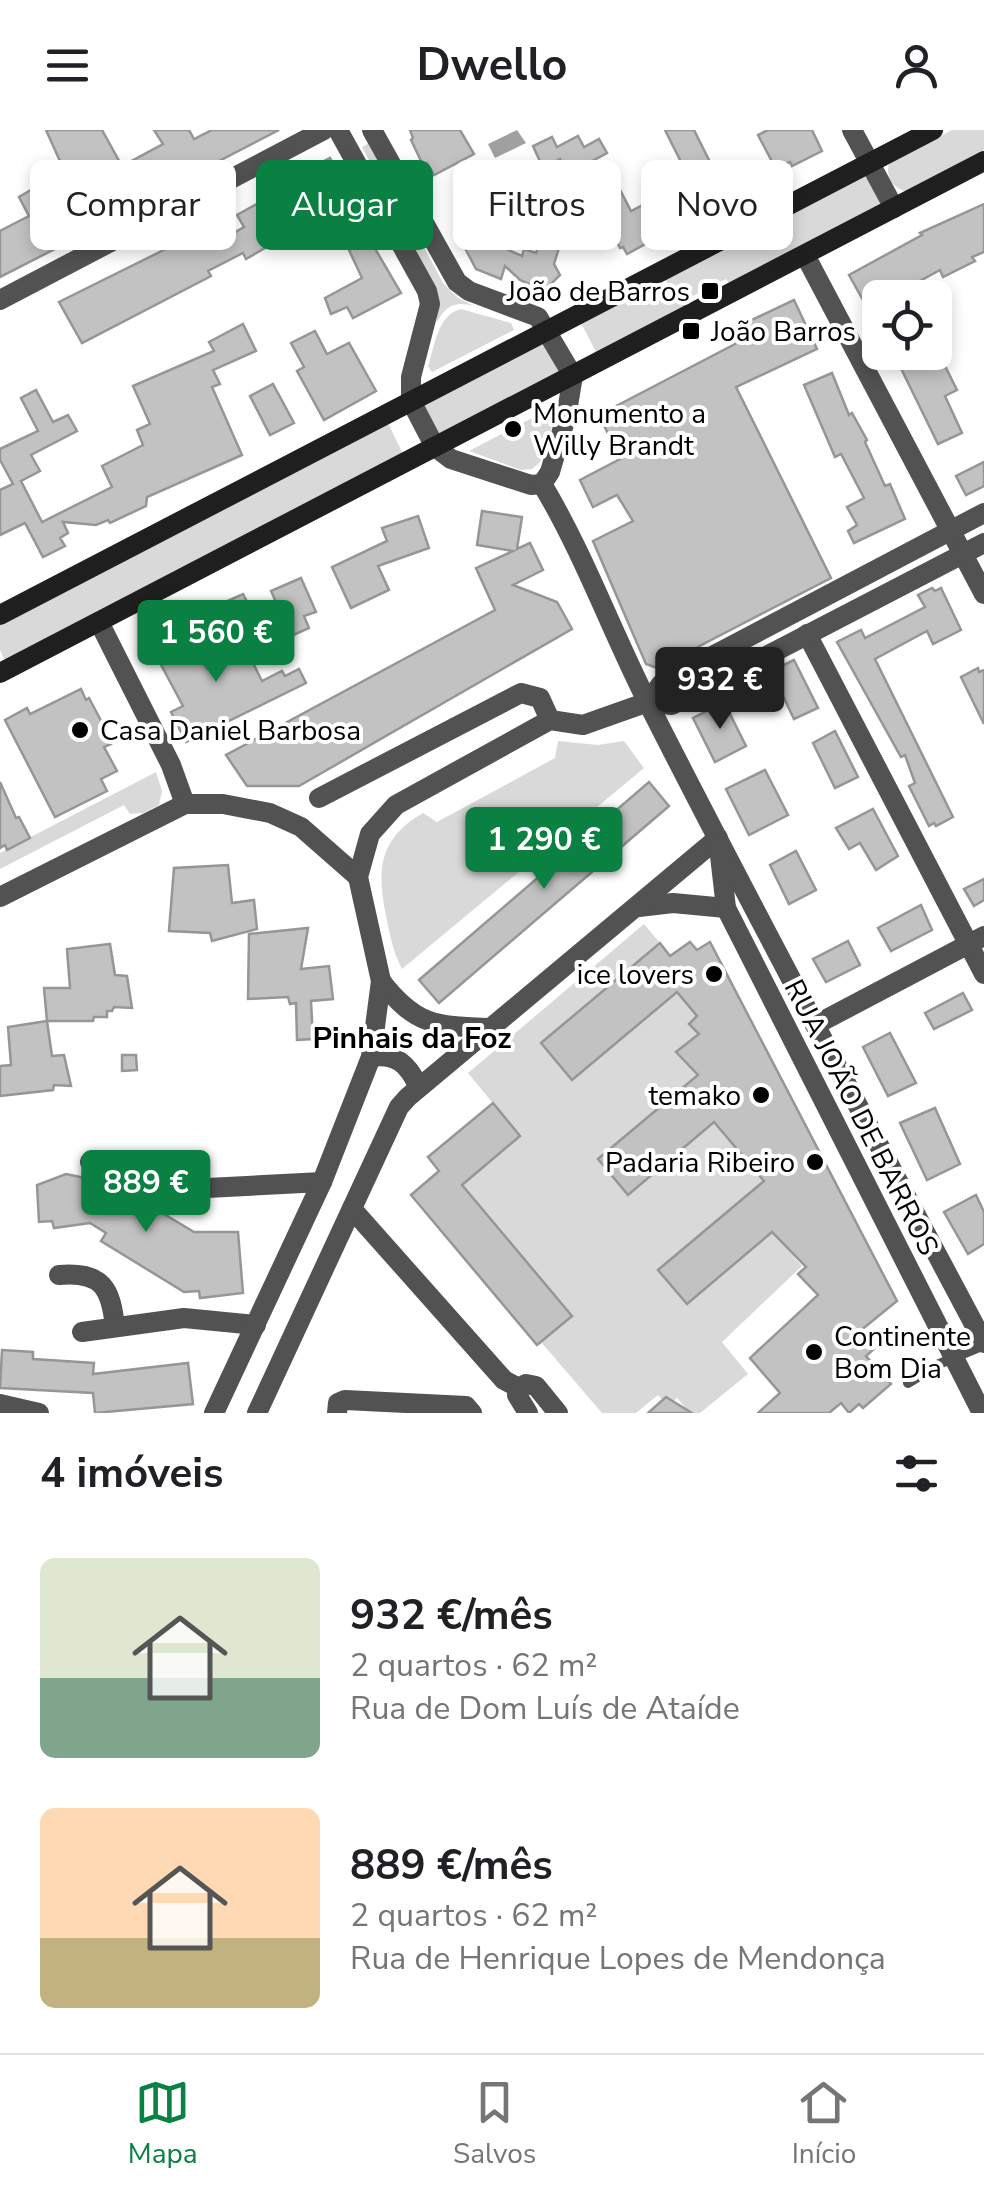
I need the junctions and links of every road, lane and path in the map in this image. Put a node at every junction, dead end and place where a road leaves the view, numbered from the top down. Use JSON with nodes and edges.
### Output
{"nodes":[{"id":1,"x":324,"y":130,"type":"edge"},
{"id":2,"x":338,"y":130,"type":"edge"},
{"id":3,"x":372,"y":130,"type":"edge"},
{"id":4,"x":852,"y":130,"type":"edge"},
{"id":5,"x":933,"y":130,"type":"edge"},
{"id":6,"x":984,"y":161,"type":"edge"},
{"id":7,"x":870,"y":163,"type":"junction"},
{"id":8,"x":894,"y":208,"type":"junction"},
{"id":9,"x":805,"y":254,"type":"junction"},
{"id":10,"x":0,"y":300,"type":"edge"},
{"id":11,"x":548,"y":330,"type":"junction"},
{"id":12,"x":573,"y":376,"type":"junction"},
{"id":13,"x":411,"y":400,"type":"junction"},
{"id":14,"x":435,"y":447,"type":"junction"},
{"id":15,"x":542,"y":484,"type":"junction"},
{"id":16,"x":984,"y":513,"type":"edge"},
{"id":17,"x":951,"y":530,"type":"junction"},
{"id":18,"x":984,"y":544,"type":"edge"},
{"id":19,"x":963,"y":554,"type":"junction"},
{"id":20,"x":984,"y":594,"type":"edge"},
{"id":21,"x":0,"y":615,"type":"edge"},
{"id":22,"x":99,"y":622,"type":"junction"},
{"id":23,"x":807,"y":634,"type":"junction"},
{"id":24,"x":0,"y":672,"type":"edge"},
{"id":25,"x":648,"y":702,"type":"junction"},
{"id":26,"x":550,"y":720,"type":"junction"},
{"id":27,"x":319,"y":798,"type":"dead end"},
{"id":28,"x":185,"y":804,"type":"junction"},
{"id":29,"x":718,"y":838,"type":"junction"},
{"id":30,"x":358,"y":877,"type":"junction"},
{"id":31,"x":0,"y":896,"type":"edge"},
{"id":32,"x":637,"y":907,"type":"junction"},
{"id":33,"x":726,"y":908,"type":"junction"},
{"id":34,"x":976,"y":940,"type":"edge"},
{"id":35,"x":984,"y":974,"type":"edge"},
{"id":36,"x":381,"y":982,"type":"junction"},
{"id":37,"x":815,"y":1026,"type":"junction"},
{"id":38,"x":487,"y":1028,"type":"junction"},
{"id":39,"x":371,"y":1058,"type":"junction"},
{"id":40,"x":418,"y":1086,"type":"junction"},
{"id":41,"x":90,"y":1162,"type":"dead end"},
{"id":42,"x":322,"y":1182,"type":"junction"},
{"id":43,"x":352,"y":1209,"type":"junction"},
{"id":44,"x":59,"y":1275,"type":"dead end"},
{"id":45,"x":256,"y":1326,"type":"junction"},
{"id":46,"x":116,"y":1327,"type":"junction"},
{"id":47,"x":82,"y":1332,"type":"dead end"},
{"id":48,"x":984,"y":1344,"type":"edge"},
{"id":49,"x":954,"y":1358,"type":"junction"},
{"id":50,"x":908,"y":1383,"type":"dead end"},
{"id":51,"x":519,"y":1388,"type":"junction"},
{"id":52,"x":0,"y":1404,"type":"edge"},
{"id":53,"x":369,"y":1407,"type":"edge"},
{"id":54,"x":39,"y":1413,"type":"edge"},
{"id":55,"x":214,"y":1413,"type":"edge"},
{"id":56,"x":257,"y":1413,"type":"edge"},
{"id":57,"x":337,"y":1413,"type":"edge"},
{"id":58,"x":472,"y":1413,"type":"edge"},
{"id":59,"x":528,"y":1413,"type":"edge"},
{"id":60,"x":558,"y":1413,"type":"edge"},
{"id":61,"x":982,"y":1413,"type":"edge"}],
"edges":[{"from":1,"to":10,"type":"street"},
{"from":2,"to":13,"type":"street"},
{"from":3,"to":11,"type":"street"},
{"from":4,"to":7,"type":"street"},
{"from":5,"to":7,"type":"main road"},
{"from":6,"to":8,"type":"main road"},
{"from":7,"to":8,"type":"street"},
{"from":7,"to":11,"type":"main road"},
{"from":8,"to":9,"type":"main road"},
{"from":9,"to":12,"type":"main road"},
{"from":9,"to":17,"type":"street"},
{"from":11,"to":12,"type":"street"},
{"from":11,"to":13,"type":"main road"},
{"from":12,"to":14,"type":"main road"},
{"from":12,"to":15,"type":"street"},
{"from":13,"to":14,"type":"street"},
{"from":13,"to":21,"type":"main road"},
{"from":14,"to":15,"type":"street"},
{"from":14,"to":22,"type":"main road"},
{"from":15,"to":25,"type":"street","name":"RUA JOÃO DE BARROS"},
{"from":16,"to":17,"type":"street"},
{"from":17,"to":19,"type":"street"},
{"from":17,"to":25,"type":"street"},
{"from":18,"to":19,"type":"street"},
{"from":19,"to":20,"type":"street"},
{"from":19,"to":23,"type":"street"},
{"from":22,"to":24,"type":"main road"},
{"from":22,"to":28,"type":"street"},
{"from":23,"to":25,"type":"street"},
{"from":23,"to":34,"type":"street"},
{"from":25,"to":26,"type":"street"},
{"from":25,"to":29,"type":"street","name":"RUA JOÃO DE BARROS"},
{"from":26,"to":27,"type":"street"},
{"from":26,"to":30,"type":"street"},
{"from":28,"to":30,"type":"street"},
{"from":28,"to":31,"type":"street"},
{"from":29,"to":32,"type":"street"},
{"from":29,"to":33,"type":"street","name":"RUA JOÃO DE BARROS"},
{"from":29,"to":37,"type":"street","name":"RUA JOÃO DE BARROS"},
{"from":30,"to":36,"type":"street"},
{"from":32,"to":33,"type":"street"},
{"from":32,"to":38,"type":"street"},
{"from":33,"to":49,"type":"street","name":"RUA JOÃO DE BARROS"},
{"from":34,"to":35,"type":"street"},
{"from":34,"to":37,"type":"street"},
{"from":36,"to":38,"type":"street"},
{"from":36,"to":39,"type":"street"},
{"from":37,"to":48,"type":"street","name":"RUA JOÃO DE BARROS"},
{"from":38,"to":40,"type":"street"},
{"from":39,"to":40,"type":"street"},
{"from":39,"to":42,"type":"street"},
{"from":40,"to":43,"type":"street"},
{"from":41,"to":42,"type":"street"},
{"from":42,"to":45,"type":"street"},
{"from":43,"to":51,"type":"street"},
{"from":43,"to":56,"type":"street"},
{"from":44,"to":46,"type":"street"},
{"from":45,"to":46,"type":"street"},
{"from":45,"to":55,"type":"street"},
{"from":46,"to":47,"type":"street"},
{"from":48,"to":49,"type":"lane"},
{"from":49,"to":50,"type":"lane"},
{"from":49,"to":61,"type":"street","name":"RUA JOÃO DE BARROS"},
{"from":51,"to":59,"type":"street"},
{"from":51,"to":60,"type":"street"},
{"from":52,"to":54,"type":"street"},
{"from":53,"to":57,"type":"street"},
{"from":53,"to":58,"type":"street"}]}
